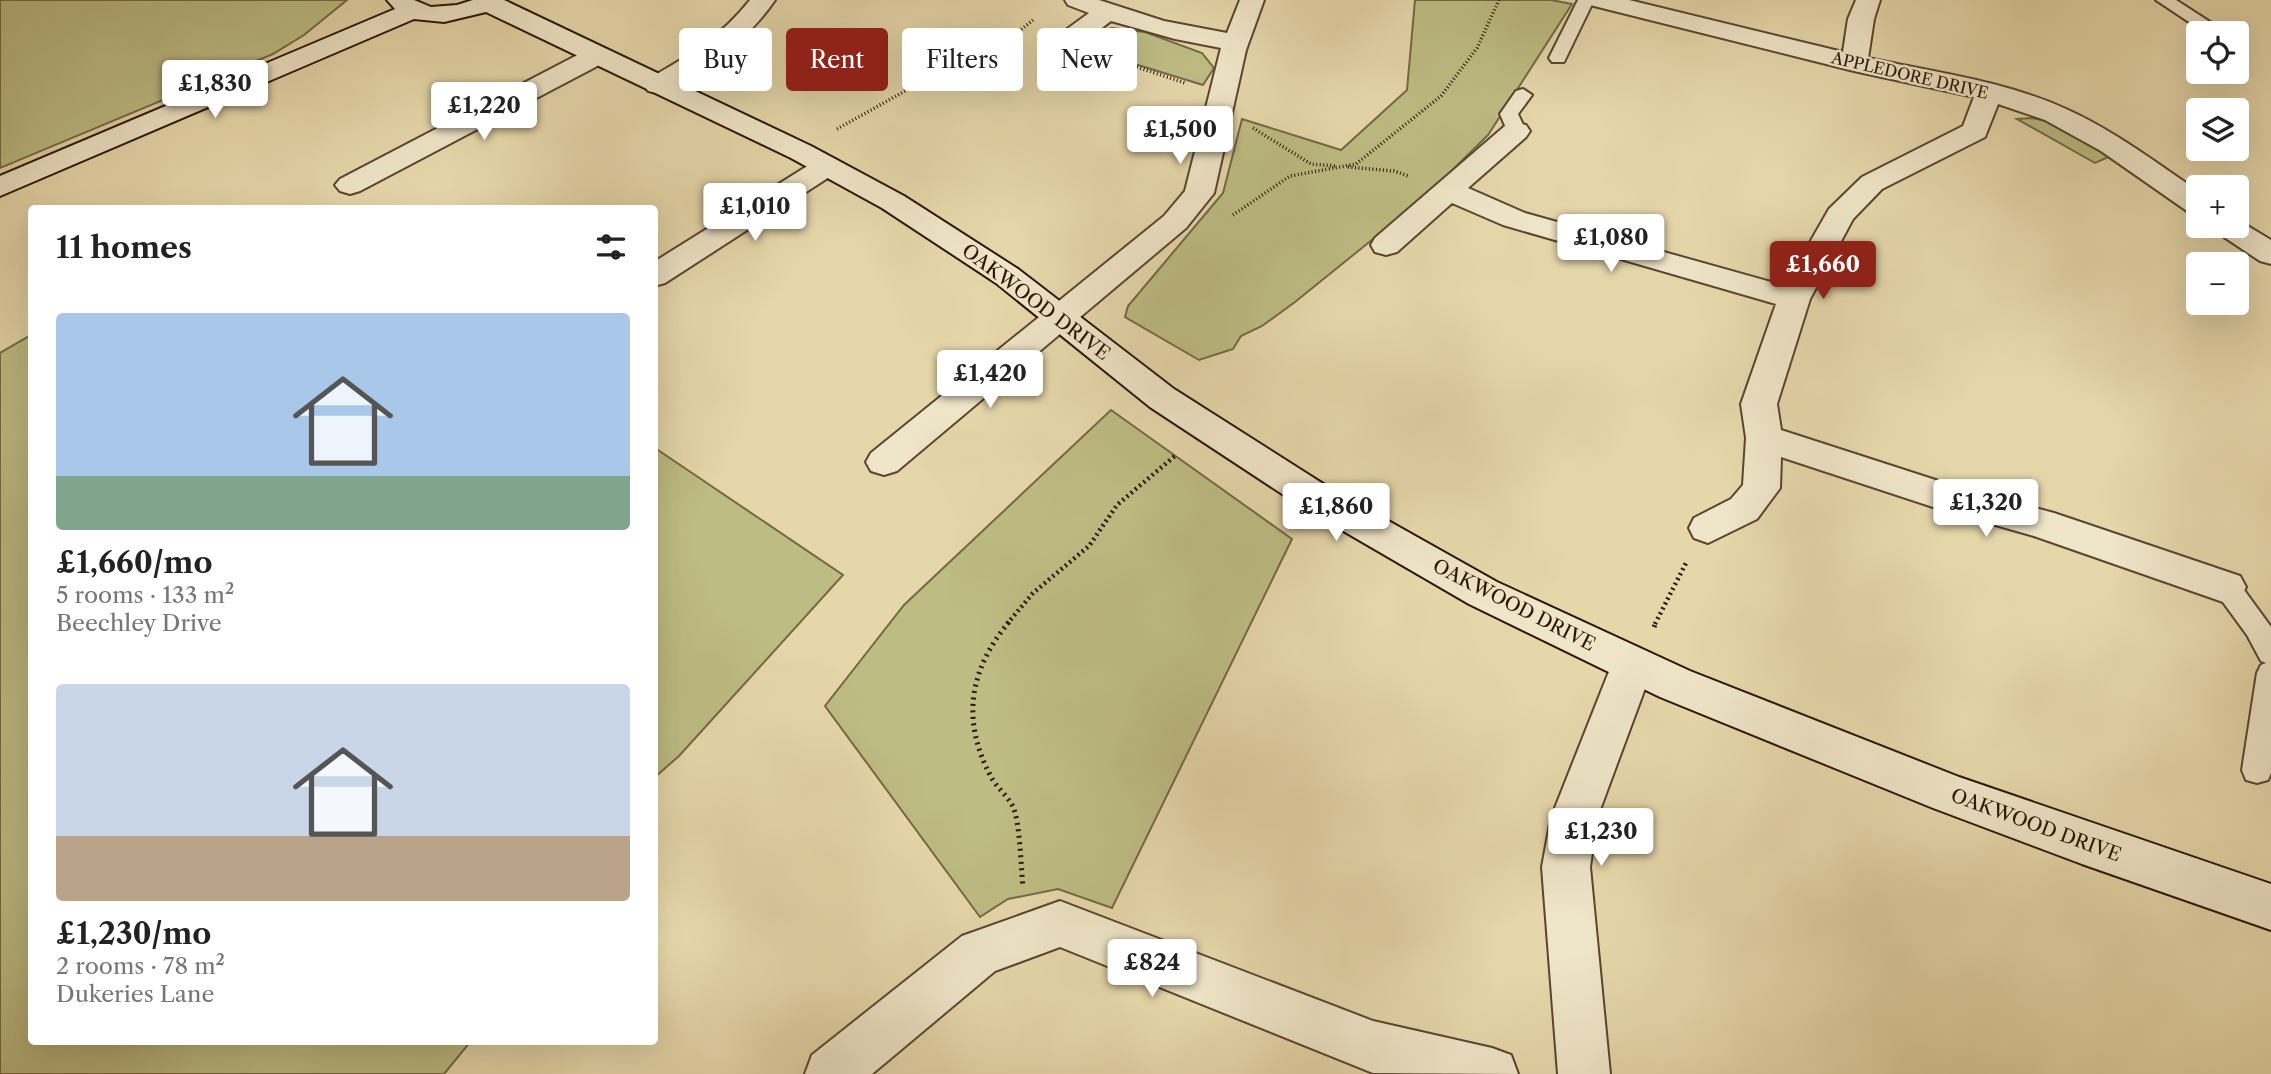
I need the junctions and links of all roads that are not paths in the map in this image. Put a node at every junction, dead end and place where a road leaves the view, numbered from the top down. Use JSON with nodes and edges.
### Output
{"nodes":[{"id":1,"x":763,"y":0,"type":"edge"},
{"id":2,"x":1077,"y":0,"type":"edge"},
{"id":3,"x":1252,"y":0,"type":"edge"},
{"id":4,"x":1586,"y":0,"type":"edge"},
{"id":5,"x":1599,"y":0,"type":"edge"},
{"id":6,"x":1868,"y":0,"type":"edge"},
{"id":7,"x":2164,"y":0,"type":"edge"},
{"id":8,"x":490,"y":2,"type":"edge"},
{"id":9,"x":405,"y":6,"type":"edge"},
{"id":10,"x":1107,"y":12,"type":"junction"},
{"id":11,"x":2199,"y":21,"type":"edge"},
{"id":12,"x":1085,"y":28,"type":"edge"},
{"id":13,"x":1237,"y":42,"type":"junction"},
{"id":14,"x":596,"y":56,"type":"junction"},
{"id":15,"x":1558,"y":58,"type":"dead end"},
{"id":16,"x":1854,"y":63,"type":"junction"},
{"id":17,"x":657,"y":85,"type":"junction"},
{"id":18,"x":1989,"y":92,"type":"junction"},
{"id":19,"x":1523,"y":95,"type":"dead end"},
{"id":20,"x":1516,"y":131,"type":"joint"},
{"id":21,"x":814,"y":159,"type":"junction"},
{"id":22,"x":350,"y":185,"type":"dead end"},
{"id":23,"x":0,"y":187,"type":"edge"},
{"id":24,"x":1448,"y":190,"type":"junction"},
{"id":25,"x":2186,"y":197,"type":"edge"},
{"id":26,"x":2247,"y":238,"type":"edge"},
{"id":27,"x":1386,"y":245,"type":"dead end"},
{"id":28,"x":2271,"y":254,"type":"edge"},
{"id":29,"x":658,"y":273,"type":"edge"},
{"id":30,"x":1794,"y":299,"type":"junction"},
{"id":31,"x":1059,"y":315,"type":"junction"},
{"id":32,"x":1764,"y":438,"type":"junction"},
{"id":33,"x":884,"y":462,"type":"dead end"},
{"id":34,"x":1708,"y":528,"type":"road end"},
{"id":35,"x":2226,"y":587,"type":"joint"},
{"id":36,"x":1641,"y":650,"type":"junction"},
{"id":37,"x":2271,"y":653,"type":"edge"},
{"id":38,"x":2271,"y":673,"type":"edge"},
{"id":39,"x":2257,"y":770,"type":"dead end"},
{"id":40,"x":2271,"y":907,"type":"edge"},
{"id":41,"x":831,"y":1074,"type":"edge"},
{"id":42,"x":1492,"y":1074,"type":"edge"},
{"id":43,"x":1584,"y":1074,"type":"edge"}],
"edges":[{"from":1,"to":17,"type":"street"},
{"from":2,"to":10,"type":"street"},
{"from":3,"to":13,"type":"street"},
{"from":4,"to":15,"type":"lane"},
{"from":5,"to":16,"type":"street","name":"APPLEDORE DRIVE"},
{"from":6,"to":16,"type":"street"},
{"from":7,"to":11,"type":"lane"},
{"from":8,"to":9,"type":"street"},
{"from":8,"to":14,"type":"street","name":"OAKWOOD DRIVE"},
{"from":9,"to":23,"type":"street"},
{"from":10,"to":12,"type":"street"},
{"from":10,"to":13,"type":"street"},
{"from":13,"to":31,"type":"street"},
{"from":14,"to":17,"type":"street","name":"OAKWOOD DRIVE"},
{"from":14,"to":22,"type":"street"},
{"from":16,"to":18,"type":"street","name":"APPLEDORE DRIVE"},
{"from":17,"to":21,"type":"street","name":"OAKWOOD DRIVE"},
{"from":18,"to":25,"type":"street","name":"APPLEDORE DRIVE"},
{"from":18,"to":30,"type":"street"},
{"from":19,"to":20,"type":"lane"},
{"from":20,"to":24,"type":"street"},
{"from":21,"to":29,"type":"street"},
{"from":21,"to":31,"type":"street","name":"OAKWOOD DRIVE"},
{"from":24,"to":27,"type":"street"},
{"from":24,"to":30,"type":"street"},
{"from":26,"to":28,"type":"street"},
{"from":30,"to":32,"type":"street"},
{"from":31,"to":33,"type":"street"},
{"from":31,"to":36,"type":"street","name":"OAKWOOD DRIVE"},
{"from":32,"to":34,"type":"street"},
{"from":32,"to":35,"type":"street"},
{"from":35,"to":37,"type":"lane"},
{"from":36,"to":40,"type":"street","name":"OAKWOOD DRIVE"},
{"from":36,"to":43,"type":"street"},
{"from":38,"to":39,"type":"lane"},
{"from":41,"to":42,"type":"street"}]}
